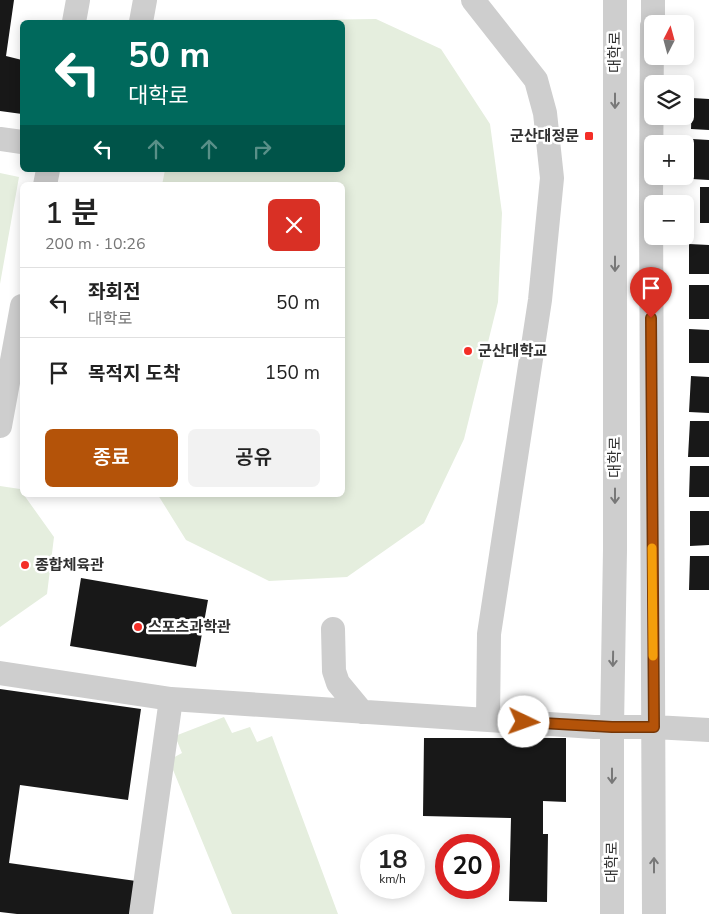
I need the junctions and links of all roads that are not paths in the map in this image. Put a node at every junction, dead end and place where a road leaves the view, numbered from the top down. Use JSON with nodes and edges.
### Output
{"nodes":[{"id":1,"x":78,"y":0,"type":"edge"},
{"id":2,"x":144,"y":0,"type":"edge"},
{"id":3,"x":473,"y":0,"type":"edge"},
{"id":4,"x":615,"y":0,"type":"edge"},
{"id":5,"x":653,"y":0,"type":"edge"},
{"id":6,"x":652,"y":15,"type":"edge"},
{"id":7,"x":74,"y":20,"type":"edge"},
{"id":8,"x":141,"y":20,"type":"edge"},
{"id":9,"x":652,"y":65,"type":"edge"},
{"id":10,"x":0,"y":138,"type":"edge"},
{"id":11,"x":20,"y":142,"type":"edge"},
{"id":12,"x":20,"y":317,"type":"edge"},
{"id":13,"x":0,"y":426,"type":"edge"},
{"id":14,"x":334,"y":629,"type":"dead end"},
{"id":15,"x":0,"y":673,"type":"edge"},
{"id":16,"x":171,"y":699,"type":"junction"},
{"id":17,"x":362,"y":712,"type":"junction"},
{"id":18,"x":488,"y":720,"type":"junction"},
{"id":19,"x":612,"y":727,"type":"junction"},
{"id":20,"x":654,"y":727,"type":"junction"},
{"id":21,"x":709,"y":730,"type":"edge"},
{"id":22,"x":141,"y":914,"type":"edge"},
{"id":23,"x":612,"y":914,"type":"edge"},
{"id":24,"x":654,"y":914,"type":"edge"}],
"edges":[{"from":1,"to":7,"type":"street"},
{"from":2,"to":8,"type":"street"},
{"from":3,"to":18,"type":"street"},
{"from":4,"to":19,"type":"street","name":"대학로","one_way":true},
{"from":5,"to":6,"type":"street"},
{"from":9,"to":20,"type":"street"},
{"from":10,"to":11,"type":"street"},
{"from":12,"to":13,"type":"street"},
{"from":14,"to":17,"type":"street"},
{"from":15,"to":16,"type":"street"},
{"from":16,"to":17,"type":"street"},
{"from":16,"to":22,"type":"street"},
{"from":17,"to":18,"type":"street"},
{"from":18,"to":19,"type":"street"},
{"from":19,"to":20,"type":"street"},
{"from":19,"to":23,"type":"street","name":"대학로","one_way":true},
{"from":20,"to":21,"type":"street"},
{"from":24,"to":20,"type":"street","one_way":true}]}
